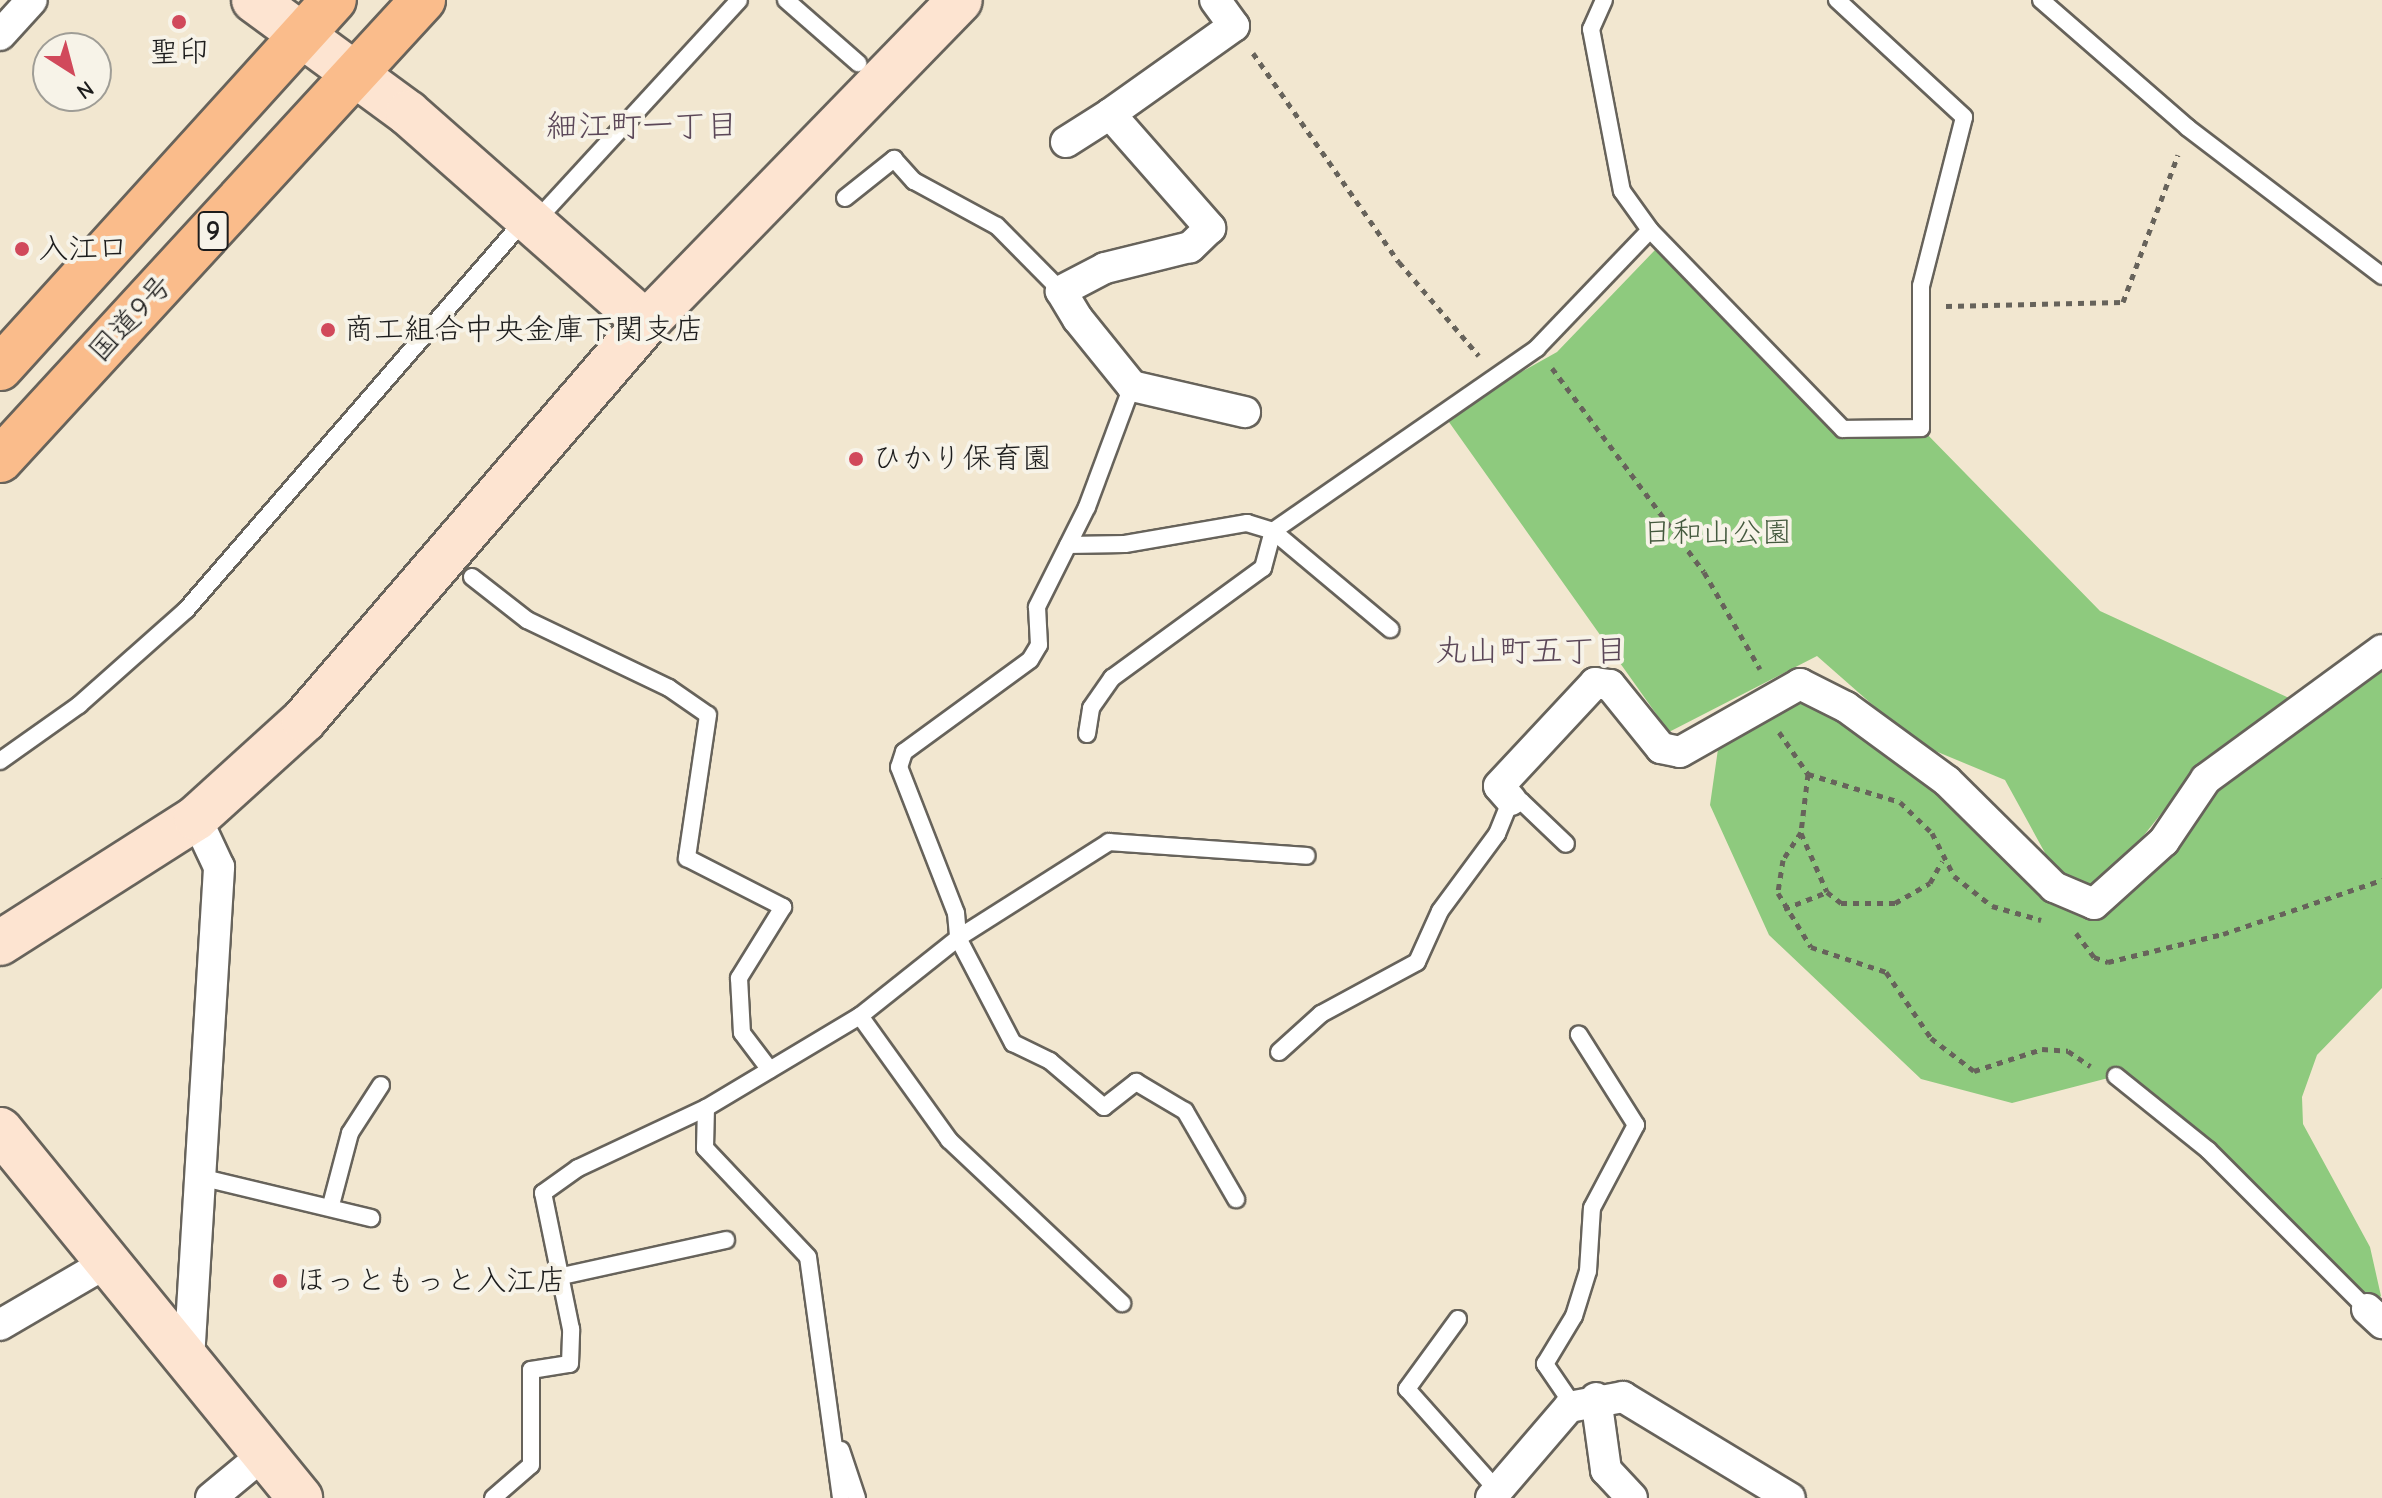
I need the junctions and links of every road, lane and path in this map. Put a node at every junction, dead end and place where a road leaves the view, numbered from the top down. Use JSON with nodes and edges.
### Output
{"nodes":[{"id":1,"x":32,"y":0,"type":"edge"},
{"id":2,"x":254,"y":0,"type":"edge"},
{"id":3,"x":334,"y":0,"type":"edge"},
{"id":4,"x":423,"y":0,"type":"edge"},
{"id":5,"x":739,"y":0,"type":"edge"},
{"id":6,"x":786,"y":0,"type":"edge"},
{"id":7,"x":960,"y":0,"type":"edge"},
{"id":8,"x":1215,"y":0,"type":"edge"},
{"id":9,"x":1604,"y":0,"type":"edge"},
{"id":10,"x":1837,"y":0,"type":"edge"},
{"id":11,"x":2041,"y":0,"type":"edge"},
{"id":12,"x":1234,"y":26,"type":"junction"},
{"id":13,"x":303,"y":34,"type":"junction"},
{"id":14,"x":0,"y":35,"type":"edge"},
{"id":15,"x":858,"y":63,"type":"dead end"},
{"id":16,"x":358,"y":75,"type":"junction"},
{"id":17,"x":1110,"y":114,"type":"junction"},
{"id":18,"x":2188,"y":128,"type":"junction"},
{"id":19,"x":1066,"y":142,"type":"dead end"},
{"id":20,"x":845,"y":198,"type":"dead end"},
{"id":21,"x":530,"y":220,"type":"junction"},
{"id":22,"x":1650,"y":230,"type":"junction"},
{"id":23,"x":2382,"y":276,"type":"edge"},
{"id":24,"x":1061,"y":291,"type":"junction"},
{"id":25,"x":1921,"y":306,"type":"junction"},
{"id":26,"x":646,"y":323,"type":"junction"},
{"id":27,"x":1537,"y":348,"type":"junction"},
{"id":28,"x":0,"y":368,"type":"edge"},
{"id":29,"x":1495,"y":376,"type":"junction"},
{"id":30,"x":1132,"y":386,"type":"junction"},
{"id":31,"x":1245,"y":412,"type":"dead end"},
{"id":32,"x":0,"y":460,"type":"edge"},
{"id":33,"x":1273,"y":531,"type":"junction"},
{"id":34,"x":1068,"y":545,"type":"junction"},
{"id":35,"x":472,"y":577,"type":"dead end"},
{"id":36,"x":1390,"y":629,"type":"dead end"},
{"id":37,"x":2382,"y":650,"type":"edge"},
{"id":38,"x":1764,"y":693,"type":"junction"},
{"id":39,"x":1087,"y":734,"type":"dead end"},
{"id":40,"x":0,"y":761,"type":"edge"},
{"id":41,"x":1808,"y":774,"type":"junction"},
{"id":42,"x":1511,"y":800,"type":"junction"},
{"id":43,"x":196,"y":818,"type":"junction"},
{"id":44,"x":1801,"y":832,"type":"junction"},
{"id":45,"x":1566,"y":844,"type":"dead end"},
{"id":46,"x":1307,"y":856,"type":"dead end"},
{"id":47,"x":1942,"y":861,"type":"junction"},
{"id":48,"x":2382,"y":880,"type":"edge"},
{"id":49,"x":1827,"y":892,"type":"junction"},
{"id":50,"x":1784,"y":909,"type":"junction"},
{"id":51,"x":2076,"y":909,"type":"junction"},
{"id":52,"x":958,"y":938,"type":"junction"},
{"id":53,"x":0,"y":943,"type":"edge"},
{"id":54,"x":860,"y":1016,"type":"junction"},
{"id":55,"x":1579,"y":1035,"type":"dead end"},
{"id":56,"x":1279,"y":1052,"type":"dead end"},
{"id":57,"x":770,"y":1070,"type":"junction"},
{"id":58,"x":2116,"y":1076,"type":"joint"},
{"id":59,"x":381,"y":1085,"type":"dead end"},
{"id":60,"x":706,"y":1108,"type":"junction"},
{"id":61,"x":0,"y":1130,"type":"edge"},
{"id":62,"x":204,"y":1178,"type":"junction"},
{"id":63,"x":1236,"y":1199,"type":"dead end"},
{"id":64,"x":331,"y":1205,"type":"junction"},
{"id":65,"x":371,"y":1218,"type":"dead end"},
{"id":66,"x":726,"y":1240,"type":"dead end"},
{"id":67,"x":108,"y":1262,"type":"junction"},
{"id":68,"x":562,"y":1276,"type":"junction"},
{"id":69,"x":1122,"y":1303,"type":"dead end"},
{"id":70,"x":2375,"y":1316,"type":"edge"},
{"id":71,"x":1458,"y":1319,"type":"dead end"},
{"id":72,"x":0,"y":1325,"type":"edge"},
{"id":73,"x":189,"y":1359,"type":"junction"},
{"id":74,"x":1584,"y":1401,"type":"junction"},
{"id":75,"x":833,"y":1433,"type":"junction"},
{"id":76,"x":264,"y":1454,"type":"junction"},
{"id":77,"x":1494,"y":1495,"type":"edge"},
{"id":78,"x":211,"y":1498,"type":"edge"},
{"id":79,"x":300,"y":1498,"type":"edge"},
{"id":80,"x":493,"y":1498,"type":"edge"},
{"id":81,"x":841,"y":1498,"type":"edge"},
{"id":82,"x":857,"y":1498,"type":"edge"},
{"id":83,"x":1632,"y":1498,"type":"edge"},
{"id":84,"x":1790,"y":1498,"type":"edge"}],
"edges":[{"from":1,"to":14,"type":"street"},
{"from":2,"to":13,"type":"street"},
{"from":3,"to":13,"type":"highway","name":"国道9号","number":"9"},
{"from":4,"to":16,"type":"highway","name":"国道9号","number":"9"},
{"from":5,"to":21,"type":"lane"},
{"from":6,"to":15,"type":"lane"},
{"from":7,"to":26,"type":"street"},
{"from":8,"to":12,"type":"street"},
{"from":9,"to":22,"type":"lane"},
{"from":10,"to":25,"type":"lane"},
{"from":11,"to":18,"type":"lane"},
{"from":12,"to":17,"type":"street"},
{"from":12,"to":29,"type":"path"},
{"from":13,"to":16,"type":"street"},
{"from":13,"to":28,"type":"highway","name":"国道9号","number":"9"},
{"from":16,"to":21,"type":"street"},
{"from":16,"to":32,"type":"highway","name":"国道9号","number":"9"},
{"from":17,"to":19,"type":"street"},
{"from":17,"to":24,"type":"street"},
{"from":18,"to":23,"type":"lane"},
{"from":18,"to":25,"type":"path"},
{"from":20,"to":24,"type":"lane"},
{"from":21,"to":26,"type":"street"},
{"from":21,"to":40,"type":"lane"},
{"from":22,"to":25,"type":"lane"},
{"from":22,"to":27,"type":"lane"},
{"from":24,"to":30,"type":"street"},
{"from":26,"to":43,"type":"street"},
{"from":27,"to":29,"type":"lane"},
{"from":27,"to":38,"type":"path"},
{"from":29,"to":33,"type":"lane"},
{"from":30,"to":31,"type":"street"},
{"from":30,"to":34,"type":"lane"},
{"from":33,"to":34,"type":"lane"},
{"from":33,"to":36,"type":"lane"},
{"from":33,"to":39,"type":"lane"},
{"from":34,"to":52,"type":"lane"},
{"from":35,"to":57,"type":"lane"},
{"from":37,"to":51,"type":"street"},
{"from":38,"to":41,"type":"path"},
{"from":38,"to":42,"type":"street"},
{"from":38,"to":51,"type":"street"},
{"from":41,"to":44,"type":"path"},
{"from":41,"to":47,"type":"path"},
{"from":42,"to":45,"type":"lane"},
{"from":42,"to":56,"type":"lane"},
{"from":43,"to":53,"type":"street"},
{"from":43,"to":62,"type":"street"},
{"from":44,"to":49,"type":"path"},
{"from":44,"to":50,"type":"path"},
{"from":46,"to":52,"type":"lane"},
{"from":47,"to":49,"type":"path"},
{"from":47,"to":51,"type":"path"},
{"from":48,"to":51,"type":"path"},
{"from":49,"to":50,"type":"path"},
{"from":50,"to":58,"type":"path"},
{"from":52,"to":54,"type":"lane"},
{"from":52,"to":63,"type":"lane"},
{"from":54,"to":57,"type":"lane"},
{"from":54,"to":69,"type":"lane"},
{"from":55,"to":74,"type":"lane"},
{"from":57,"to":60,"type":"lane"},
{"from":58,"to":70,"type":"lane"},
{"from":59,"to":64,"type":"lane"},
{"from":60,"to":68,"type":"lane"},
{"from":60,"to":75,"type":"lane"},
{"from":61,"to":67,"type":"street"},
{"from":62,"to":64,"type":"lane"},
{"from":62,"to":73,"type":"street"},
{"from":64,"to":65,"type":"lane"},
{"from":66,"to":68,"type":"lane"},
{"from":67,"to":72,"type":"street"},
{"from":67,"to":73,"type":"street"},
{"from":68,"to":80,"type":"lane"},
{"from":71,"to":77,"type":"lane"},
{"from":73,"to":76,"type":"street"},
{"from":74,"to":77,"type":"street"},
{"from":74,"to":83,"type":"street"},
{"from":74,"to":84,"type":"street"},
{"from":75,"to":81,"type":"lane"},
{"from":75,"to":82,"type":"lane"},
{"from":76,"to":78,"type":"street"},
{"from":76,"to":79,"type":"street"}]}
